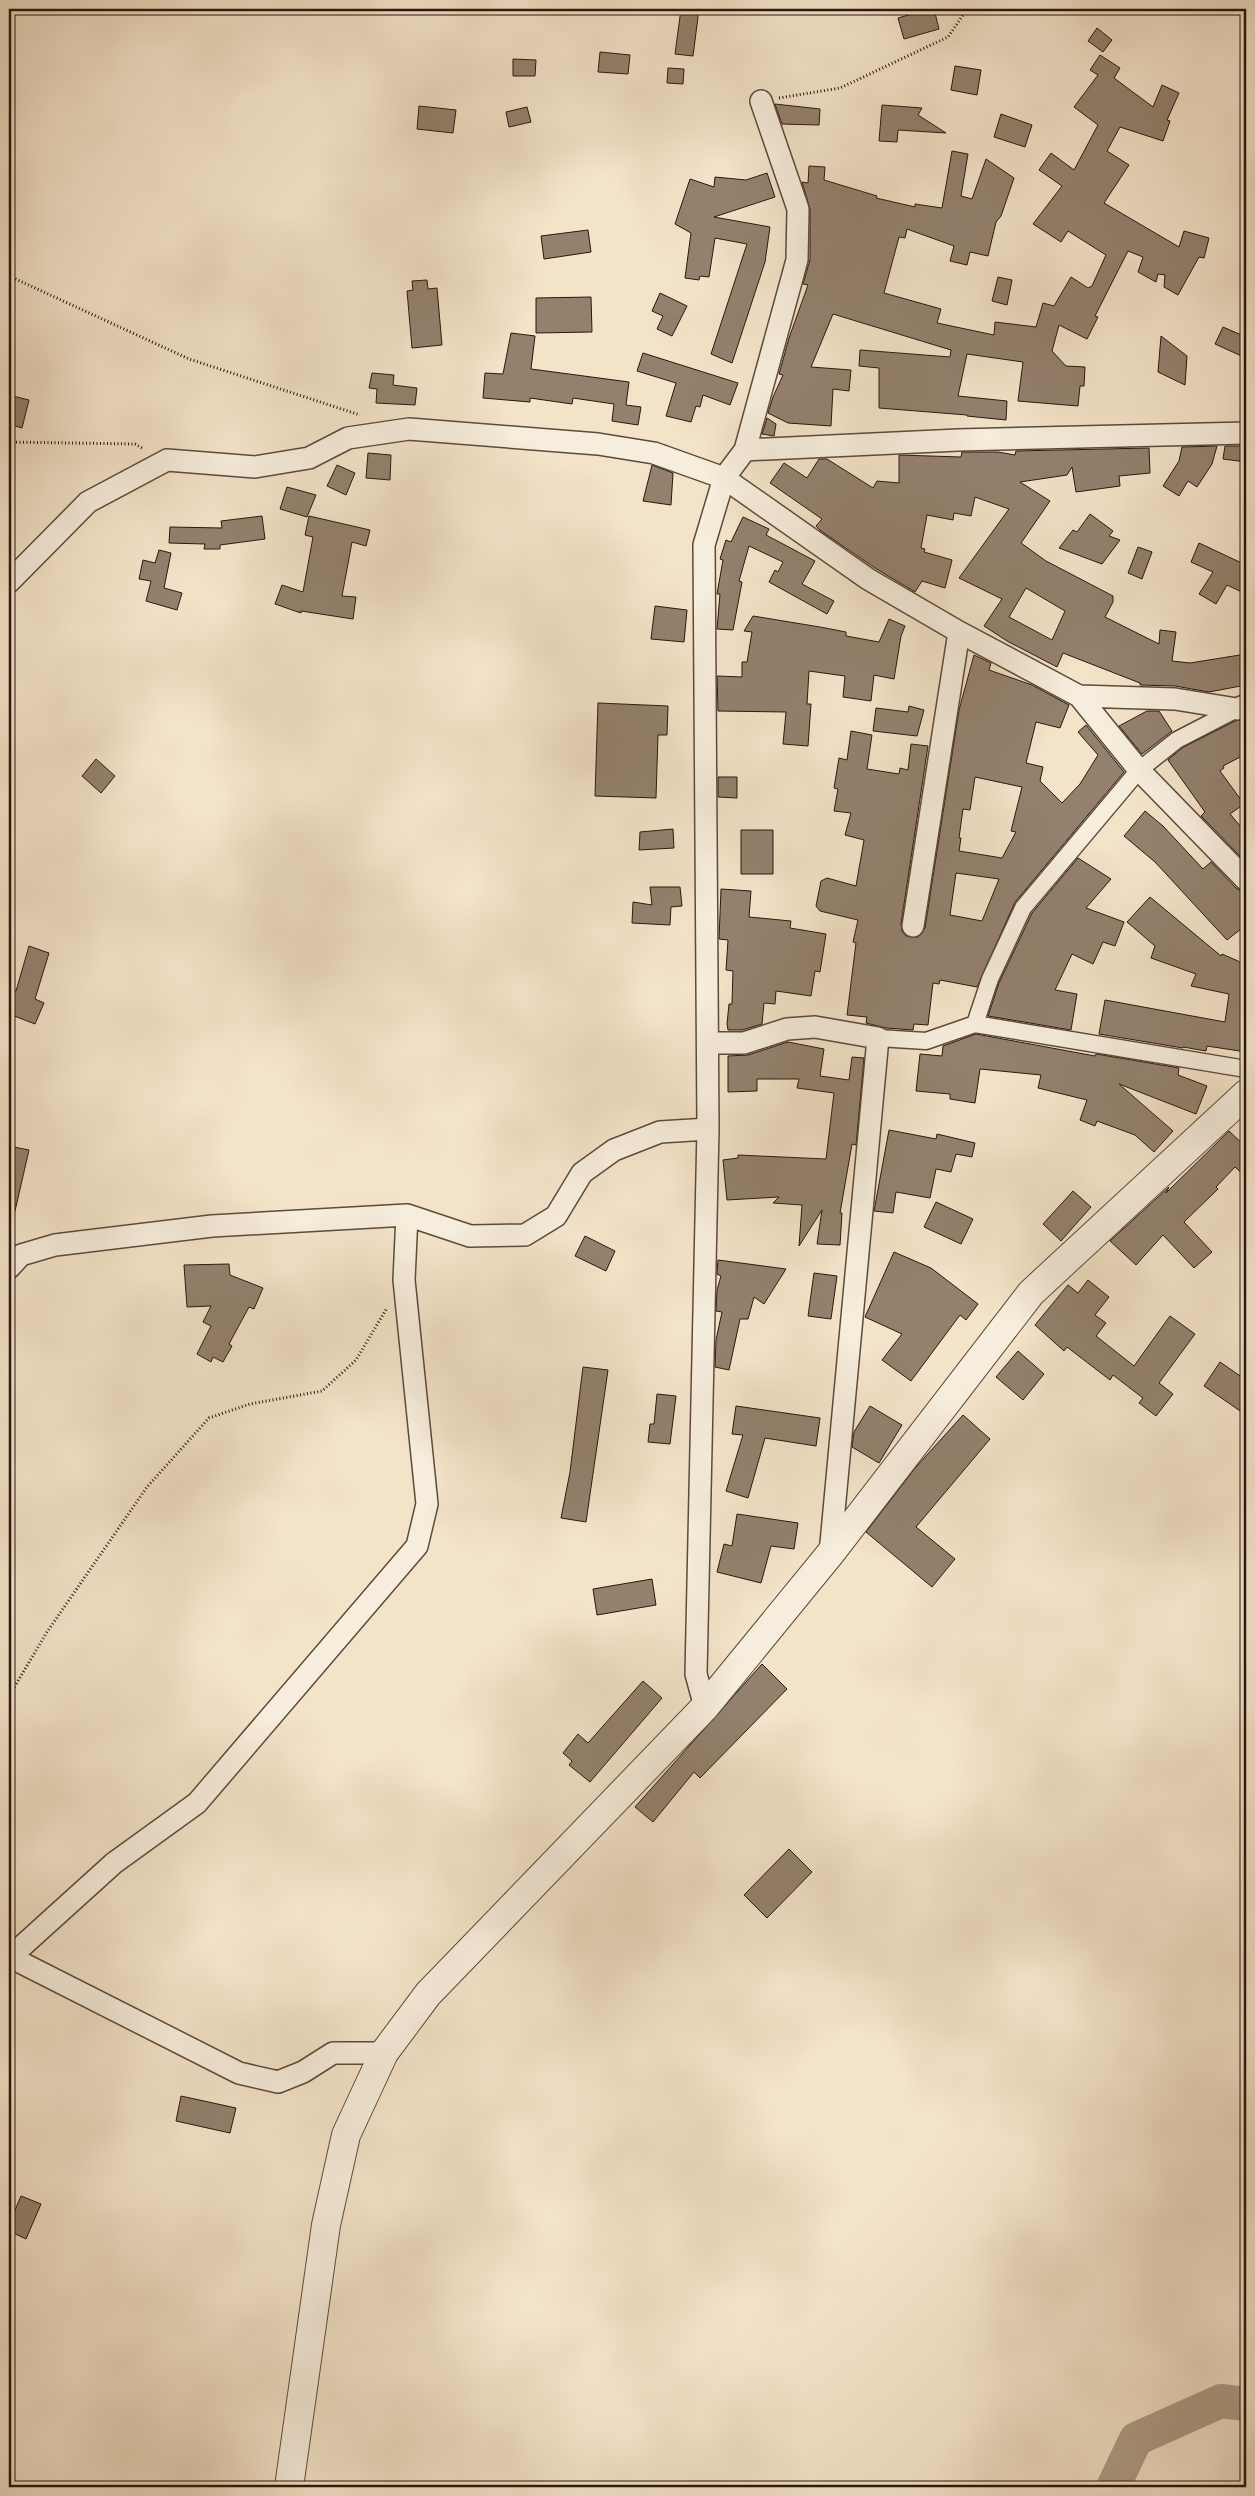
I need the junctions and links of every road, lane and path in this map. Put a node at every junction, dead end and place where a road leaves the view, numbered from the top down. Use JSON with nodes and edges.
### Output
{"nodes":[{"id":1,"x":967,"y":9,"type":"edge"},
{"id":2,"x":761,"y":101,"type":"joint"},
{"id":3,"x":9,"y":276,"type":"edge"},
{"id":4,"x":361,"y":416,"type":"dead end"},
{"id":5,"x":1246,"y":433,"type":"edge"},
{"id":6,"x":9,"y":442,"type":"edge"},
{"id":7,"x":744,"y":450,"type":"junction"},
{"id":8,"x":167,"y":460,"type":"junction"},
{"id":9,"x":724,"y":478,"type":"junction"},
{"id":10,"x":9,"y":582,"type":"edge"},
{"id":11,"x":959,"y":632,"type":"junction"},
{"id":12,"x":1079,"y":696,"type":"junction"},
{"id":13,"x":1242,"y":707,"type":"edge"},
{"id":14,"x":1138,"y":770,"type":"junction"},
{"id":15,"x":1246,"y":880,"type":"edge"},
{"id":16,"x":913,"y":926,"type":"dead end"},
{"id":17,"x":975,"y":1024,"type":"junction"},
{"id":18,"x":878,"y":1038,"type":"junction"},
{"id":19,"x":708,"y":1043,"type":"junction"},
{"id":20,"x":1246,"y":1069,"type":"edge"},
{"id":21,"x":1246,"y":1094,"type":"edge"},
{"id":22,"x":708,"y":1129,"type":"junction"},
{"id":23,"x":407,"y":1215,"type":"junction"},
{"id":24,"x":9,"y":1268,"type":"edge"},
{"id":25,"x":404,"y":1280,"type":"junction"},
{"id":26,"x":830,"y":1554,"type":"junction"},
{"id":27,"x":9,"y":1696,"type":"edge"},
{"id":28,"x":705,"y":1707,"type":"junction"},
{"id":29,"x":9,"y":1957,"type":"edge"},
{"id":30,"x":384,"y":2053,"type":"junction"},
{"id":31,"x":289,"y":2487,"type":"edge"}],
"edges":[{"from":1,"to":2,"type":"path"},
{"from":2,"to":7,"type":"street"},
{"from":3,"to":4,"type":"path"},
{"from":5,"to":7,"type":"street"},
{"from":6,"to":8,"type":"path"},
{"from":7,"to":9,"type":"street"},
{"from":8,"to":9,"type":"street"},
{"from":8,"to":10,"type":"street"},
{"from":9,"to":11,"type":"street"},
{"from":9,"to":19,"type":"street"},
{"from":11,"to":12,"type":"street"},
{"from":11,"to":16,"type":"street"},
{"from":12,"to":13,"type":"street"},
{"from":12,"to":14,"type":"street"},
{"from":13,"to":14,"type":"street"},
{"from":14,"to":15,"type":"street"},
{"from":14,"to":17,"type":"street"},
{"from":17,"to":18,"type":"street"},
{"from":17,"to":20,"type":"street"},
{"from":18,"to":19,"type":"street"},
{"from":18,"to":26,"type":"street"},
{"from":19,"to":22,"type":"street"},
{"from":21,"to":26,"type":"street"},
{"from":22,"to":23,"type":"street"},
{"from":22,"to":28,"type":"street"},
{"from":23,"to":24,"type":"street"},
{"from":23,"to":25,"type":"street"},
{"from":25,"to":27,"type":"path"},
{"from":25,"to":29,"type":"street"},
{"from":26,"to":28,"type":"street"},
{"from":28,"to":30,"type":"street"},
{"from":29,"to":30,"type":"street"},
{"from":30,"to":31,"type":"street"}]}
